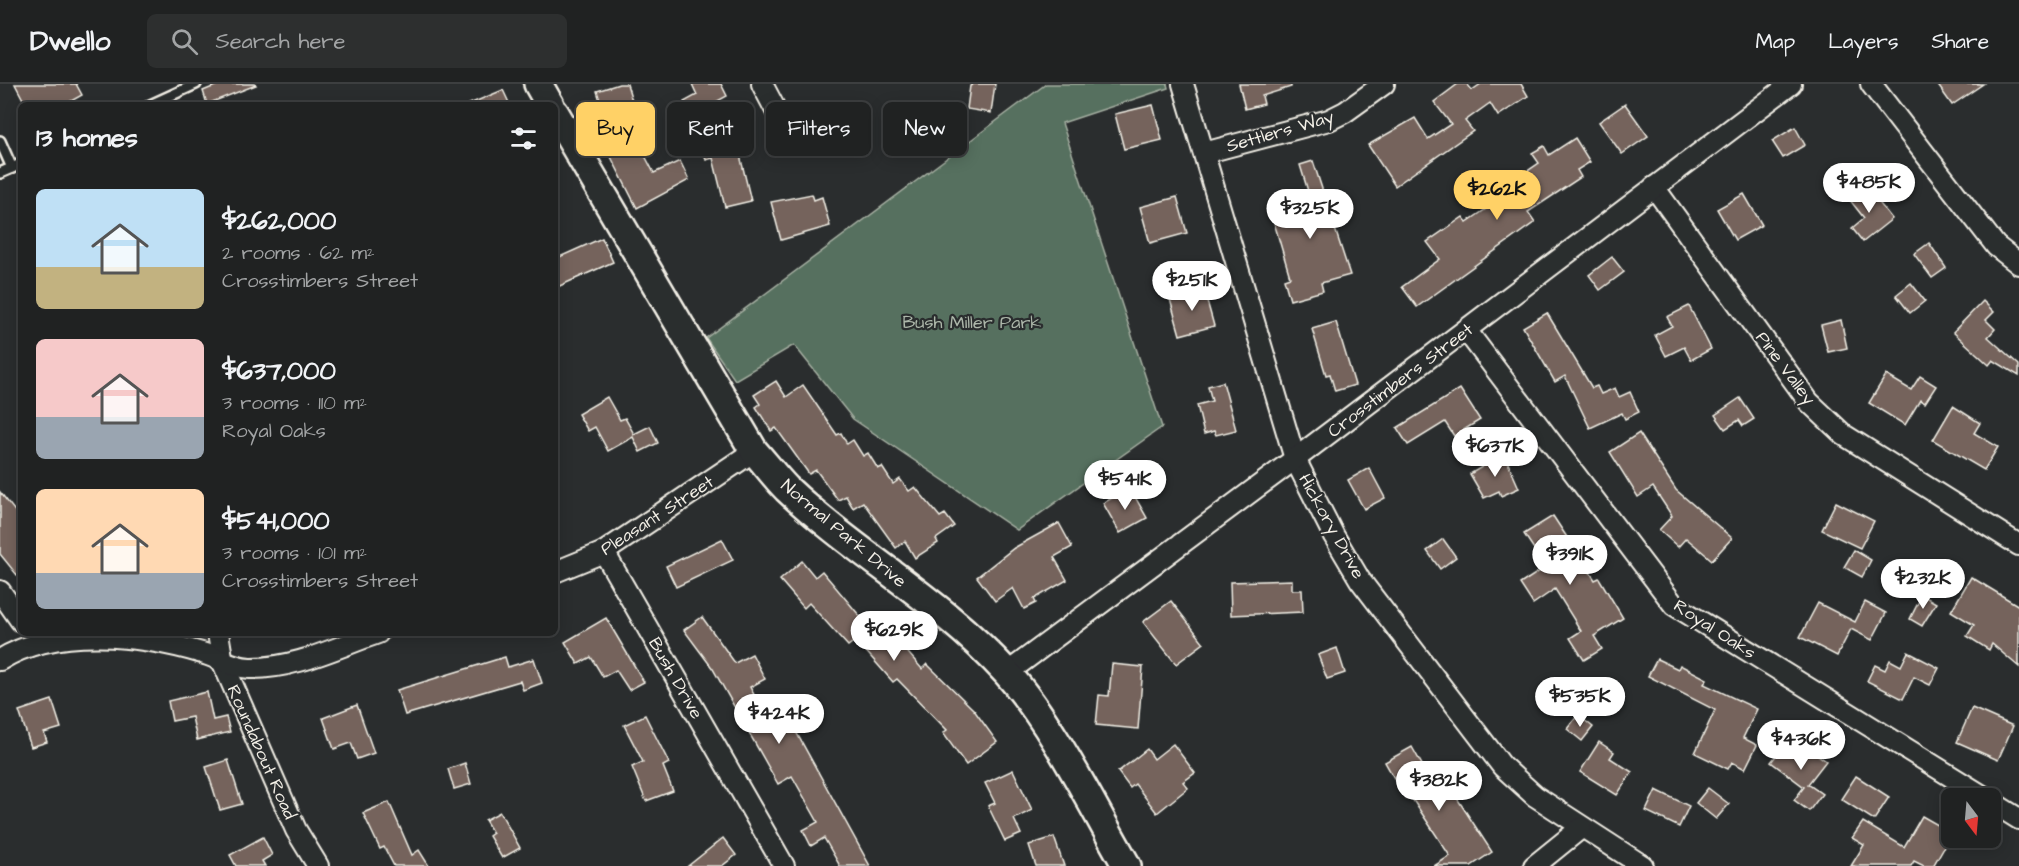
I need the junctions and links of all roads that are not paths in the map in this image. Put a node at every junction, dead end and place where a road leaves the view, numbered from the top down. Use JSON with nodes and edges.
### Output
{"nodes":[{"id":1,"x":196,"y":84,"type":"edge"},
{"id":2,"x":538,"y":84,"type":"edge"},
{"id":3,"x":762,"y":84,"type":"edge"},
{"id":4,"x":1183,"y":84,"type":"edge"},
{"id":5,"x":1384,"y":84,"type":"edge"},
{"id":6,"x":1791,"y":84,"type":"edge"},
{"id":7,"x":1871,"y":84,"type":"edge"},
{"id":8,"x":157,"y":102,"type":"edge"},
{"id":9,"x":547,"y":102,"type":"edge"},
{"id":10,"x":772,"y":102,"type":"edge"},
{"id":11,"x":558,"y":122,"type":"edge"},
{"id":12,"x":0,"y":141,"type":"edge"},
{"id":13,"x":1204,"y":153,"type":"junction"},
{"id":14,"x":17,"y":166,"type":"edge"},
{"id":15,"x":0,"y":173,"type":"edge"},
{"id":16,"x":1654,"y":187,"type":"junction"},
{"id":17,"x":2019,"y":264,"type":"edge"},
{"id":18,"x":1467,"y":330,"type":"junction"},
{"id":19,"x":754,"y":451,"type":"junction"},
{"id":20,"x":1296,"y":459,"type":"junction"},
{"id":21,"x":2019,"y":544,"type":"edge"},
{"id":22,"x":604,"y":552,"type":"junction"},
{"id":23,"x":558,"y":571,"type":"edge"},
{"id":24,"x":0,"y":591,"type":"edge"},
{"id":25,"x":18,"y":617,"type":"edge"},
{"id":26,"x":218,"y":636,"type":"edge"},
{"id":27,"x":369,"y":636,"type":"edge"},
{"id":28,"x":34,"y":639,"type":"edge"},
{"id":29,"x":0,"y":660,"type":"edge"},
{"id":30,"x":223,"y":663,"type":"junction"},
{"id":31,"x":1007,"y":674,"type":"junction"},
{"id":32,"x":1970,"y":788,"type":"edge"},
{"id":33,"x":2001,"y":808,"type":"edge"},
{"id":34,"x":2019,"y":819,"type":"edge"},
{"id":35,"x":1581,"y":828,"type":"junction"},
{"id":36,"x":318,"y":866,"type":"edge"},
{"id":37,"x":784,"y":866,"type":"edge"},
{"id":38,"x":1127,"y":866,"type":"edge"},
{"id":39,"x":1534,"y":866,"type":"edge"},
{"id":40,"x":1643,"y":866,"type":"edge"}],
"edges":[{"from":1,"to":8,"type":"lane"},
{"from":2,"to":9,"type":"street","name":"Normal Park Drive"},
{"from":3,"to":10,"type":"street"},
{"from":4,"to":13,"type":"street","name":"Hickory Drive"},
{"from":5,"to":13,"type":"street","name":"Settlers Way"},
{"from":6,"to":16,"type":"street","name":"Crosstimbers Street"},
{"from":7,"to":17,"type":"street"},
{"from":11,"to":19,"type":"street","name":"Normal Park Drive"},
{"from":12,"to":14,"type":"lane"},
{"from":13,"to":20,"type":"street","name":"Hickory Drive"},
{"from":14,"to":15,"type":"lane"},
{"from":16,"to":18,"type":"street","name":"Crosstimbers Street"},
{"from":16,"to":21,"type":"street","name":"Pine Valley"},
{"from":18,"to":20,"type":"street","name":"Crosstimbers Street"},
{"from":18,"to":32,"type":"street","name":"Royal Oaks"},
{"from":19,"to":22,"type":"street","name":"Pleasant Street"},
{"from":19,"to":31,"type":"street","name":"Normal Park Drive"},
{"from":20,"to":31,"type":"street","name":"Crosstimbers Street"},
{"from":20,"to":35,"type":"street","name":"Hickory Drive"},
{"from":22,"to":23,"type":"street","name":"Pleasant Street"},
{"from":22,"to":37,"type":"street","name":"Bush Drive"},
{"from":24,"to":25,"type":"street"},
{"from":26,"to":30,"type":"street","name":"Roundabout Road"},
{"from":27,"to":30,"type":"street"},
{"from":28,"to":29,"type":"street"},
{"from":28,"to":30,"type":"street"},
{"from":30,"to":36,"type":"street","name":"Roundabout Road"},
{"from":31,"to":38,"type":"street","name":"Normal Park Drive"},
{"from":33,"to":34,"type":"street"},
{"from":35,"to":39,"type":"street"},
{"from":35,"to":40,"type":"street","name":"Hickory Drive"}]}
